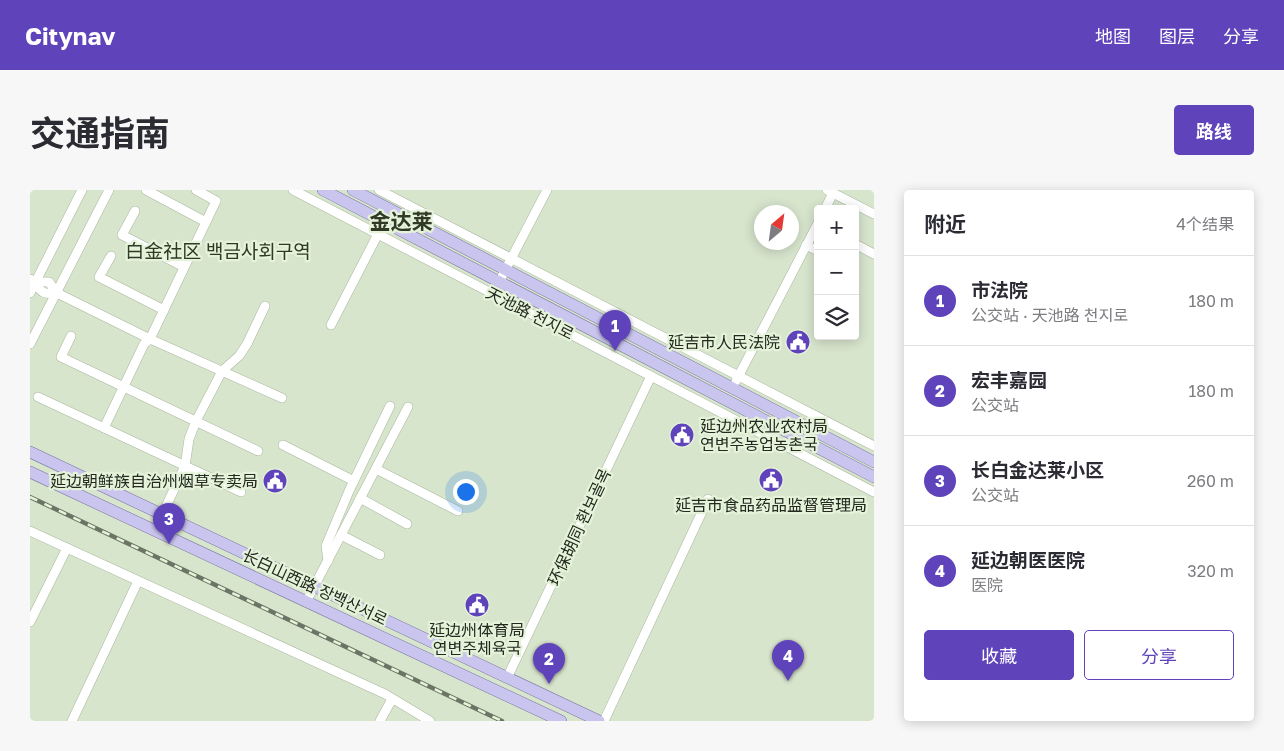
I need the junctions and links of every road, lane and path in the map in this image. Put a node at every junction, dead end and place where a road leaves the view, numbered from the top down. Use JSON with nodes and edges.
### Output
{"nodes":[{"id":1,"x":82,"y":190,"type":"edge"},
{"id":2,"x":109,"y":190,"type":"edge"},
{"id":3,"x":146,"y":190,"type":"edge"},
{"id":4,"x":196,"y":190,"type":"edge"},
{"id":5,"x":293,"y":190,"type":"edge"},
{"id":6,"x":323,"y":190,"type":"edge"},
{"id":7,"x":353,"y":190,"type":"edge"},
{"id":8,"x":379,"y":190,"type":"edge"},
{"id":9,"x":547,"y":190,"type":"edge"},
{"id":10,"x":830,"y":192,"type":"edge"},
{"id":11,"x":395,"y":194,"type":"edge"},
{"id":12,"x":826,"y":205,"type":"edge"},
{"id":13,"x":135,"y":211,"type":"dead end"},
{"id":14,"x":874,"y":214,"type":"edge"},
{"id":15,"x":206,"y":222,"type":"junction"},
{"id":16,"x":814,"y":230,"type":"edge"},
{"id":17,"x":378,"y":234,"type":"junction"},
{"id":18,"x":806,"y":245,"type":"junction"},
{"id":19,"x":859,"y":246,"type":"edge"},
{"id":20,"x":816,"y":250,"type":"edge"},
{"id":21,"x":874,"y":254,"type":"edge"},
{"id":22,"x":111,"y":256,"type":"dead end"},
{"id":23,"x":510,"y":258,"type":"junction"},
{"id":24,"x":184,"y":267,"type":"junction"},
{"id":25,"x":505,"y":269,"type":"junction"},
{"id":26,"x":33,"y":280,"type":"edge"},
{"id":27,"x":499,"y":282,"type":"junction"},
{"id":28,"x":30,"y":293,"type":"edge"},
{"id":29,"x":57,"y":293,"type":"junction"},
{"id":30,"x":264,"y":306,"type":"dead end"},
{"id":31,"x":164,"y":310,"type":"junction"},
{"id":32,"x":331,"y":325,"type":"dead end"},
{"id":33,"x":71,"y":336,"type":"dead end"},
{"id":34,"x":150,"y":339,"type":"junction"},
{"id":35,"x":30,"y":344,"type":"edge"},
{"id":36,"x":222,"y":371,"type":"junction"},
{"id":37,"x":651,"y":376,"type":"junction"},
{"id":38,"x":738,"y":376,"type":"junction"},
{"id":39,"x":124,"y":387,"type":"junction"},
{"id":40,"x":732,"y":388,"type":"junction"},
{"id":41,"x":38,"y":397,"type":"dead end"},
{"id":42,"x":282,"y":398,"type":"dead end"},
{"id":43,"x":390,"y":406,"type":"dead end"},
{"id":44,"x":408,"y":407,"type":"dead end"},
{"id":45,"x":196,"y":421,"type":"junction"},
{"id":46,"x":104,"y":428,"type":"junction"},
{"id":47,"x":283,"y":445,"type":"dead end"},
{"id":48,"x":874,"y":446,"type":"edge"},
{"id":49,"x":258,"y":450,"type":"dead end"},
{"id":50,"x":30,"y":452,"type":"edge"},
{"id":51,"x":874,"y":462,"type":"edge"},
{"id":52,"x":185,"y":466,"type":"junction"},
{"id":53,"x":376,"y":469,"type":"junction"},
{"id":54,"x":30,"y":472,"type":"edge"},
{"id":55,"x":874,"y":477,"type":"edge"},
{"id":56,"x":354,"y":481,"type":"junction"},
{"id":57,"x":241,"y":492,"type":"dead end"},
{"id":58,"x":874,"y":492,"type":"edge"},
{"id":59,"x":360,"y":498,"type":"junction"},
{"id":60,"x":708,"y":500,"type":"dead end"},
{"id":61,"x":458,"y":511,"type":"dead end"},
{"id":62,"x":162,"y":514,"type":"junction"},
{"id":63,"x":407,"y":524,"type":"dead end"},
{"id":64,"x":30,"y":531,"type":"edge"},
{"id":65,"x":341,"y":535,"type":"junction"},
{"id":66,"x":67,"y":548,"type":"junction"},
{"id":67,"x":380,"y":555,"type":"dead end"},
{"id":68,"x":328,"y":561,"type":"junction"},
{"id":69,"x":138,"y":581,"type":"junction"},
{"id":70,"x":314,"y":587,"type":"junction"},
{"id":71,"x":306,"y":602,"type":"junction"},
{"id":72,"x":30,"y":622,"type":"edge"},
{"id":73,"x":508,"y":678,"type":"junction"},
{"id":74,"x":392,"y":699,"type":"junction"},
{"id":75,"x":72,"y":721,"type":"edge"},
{"id":76,"x":380,"y":721,"type":"edge"},
{"id":77,"x":430,"y":721,"type":"edge"},
{"id":78,"x":561,"y":721,"type":"edge"},
{"id":79,"x":599,"y":721,"type":"edge"},
{"id":80,"x":604,"y":721,"type":"edge"}],
"edges":[{"from":1,"to":26,"type":"street"},
{"from":2,"to":29,"type":"street"},
{"from":3,"to":15,"type":"street"},
{"from":4,"to":15,"type":"street"},
{"from":5,"to":17,"type":"street","name":"天池路 천지로"},
{"from":6,"to":27,"type":"main road","name":"天池路 천지로"},
{"from":7,"to":25,"type":"main road","name":"天池路 천지로"},
{"from":8,"to":11,"type":"street"},
{"from":9,"to":23,"type":"street"},
{"from":10,"to":12,"type":"street"},
{"from":10,"to":14,"type":"street"},
{"from":11,"to":23,"type":"street"},
{"from":13,"to":24,"type":"street"},
{"from":15,"to":24,"type":"street"},
{"from":16,"to":18,"type":"street"},
{"from":17,"to":32,"type":"street"},
{"from":17,"to":37,"type":"street","name":"天池路 천지로"},
{"from":18,"to":20,"type":"street"},
{"from":18,"to":38,"type":"street"},
{"from":19,"to":21,"type":"street"},
{"from":22,"to":31,"type":"street"},
{"from":23,"to":25,"type":"street"},
{"from":23,"to":38,"type":"street"},
{"from":24,"to":31,"type":"street"},
{"from":25,"to":27,"type":"street"},
{"from":25,"to":40,"type":"main road","name":"天池路 천지로"},
{"from":26,"to":28,"type":"street"},
{"from":26,"to":29,"type":"street"},
{"from":27,"to":55,"type":"main road","name":"天池路 천지로"},
{"from":29,"to":34,"type":"street"},
{"from":29,"to":35,"type":"street"},
{"from":30,"to":36,"type":"street"},
{"from":31,"to":34,"type":"street"},
{"from":33,"to":39,"type":"street"},
{"from":34,"to":36,"type":"street"},
{"from":34,"to":39,"type":"street"},
{"from":36,"to":42,"type":"street"},
{"from":36,"to":45,"type":"street"},
{"from":37,"to":58,"type":"street","name":"天池路 천지로"},
{"from":37,"to":73,"type":"street","name":"环保胡同 환보골목"},
{"from":38,"to":40,"type":"street"},
{"from":38,"to":48,"type":"street"},
{"from":39,"to":45,"type":"street"},
{"from":39,"to":46,"type":"street"},
{"from":40,"to":51,"type":"main road","name":"天池路 천지로"},
{"from":41,"to":46,"type":"street"},
{"from":43,"to":56,"type":"street"},
{"from":44,"to":53,"type":"street"},
{"from":45,"to":49,"type":"street"},
{"from":45,"to":52,"type":"street"},
{"from":46,"to":52,"type":"street"},
{"from":47,"to":56,"type":"street"},
{"from":50,"to":62,"type":"main road","name":"长白山西路 장백산서로"},
{"from":52,"to":57,"type":"street"},
{"from":52,"to":62,"type":"street"},
{"from":53,"to":59,"type":"street"},
{"from":53,"to":61,"type":"street"},
{"from":54,"to":71,"type":"main road","name":"长白山西路 장백산서로"},
{"from":56,"to":68,"type":"street"},
{"from":59,"to":63,"type":"street"},
{"from":59,"to":65,"type":"street"},
{"from":60,"to":80,"type":"street"},
{"from":62,"to":70,"type":"main road","name":"长白山西路 장백산서로"},
{"from":64,"to":66,"type":"street"},
{"from":65,"to":67,"type":"street"},
{"from":65,"to":68,"type":"street"},
{"from":66,"to":69,"type":"street"},
{"from":66,"to":72,"type":"street"},
{"from":68,"to":70,"type":"street"},
{"from":69,"to":74,"type":"street"},
{"from":69,"to":75,"type":"street"},
{"from":70,"to":71,"type":"street"},
{"from":70,"to":73,"type":"main road","name":"长白山西路 장백산서로"},
{"from":71,"to":78,"type":"main road","name":"长白山西路 장백산서로"},
{"from":73,"to":79,"type":"main road","name":"长白山西路 장백산서로"},
{"from":74,"to":76,"type":"street"},
{"from":74,"to":77,"type":"street"}]}
